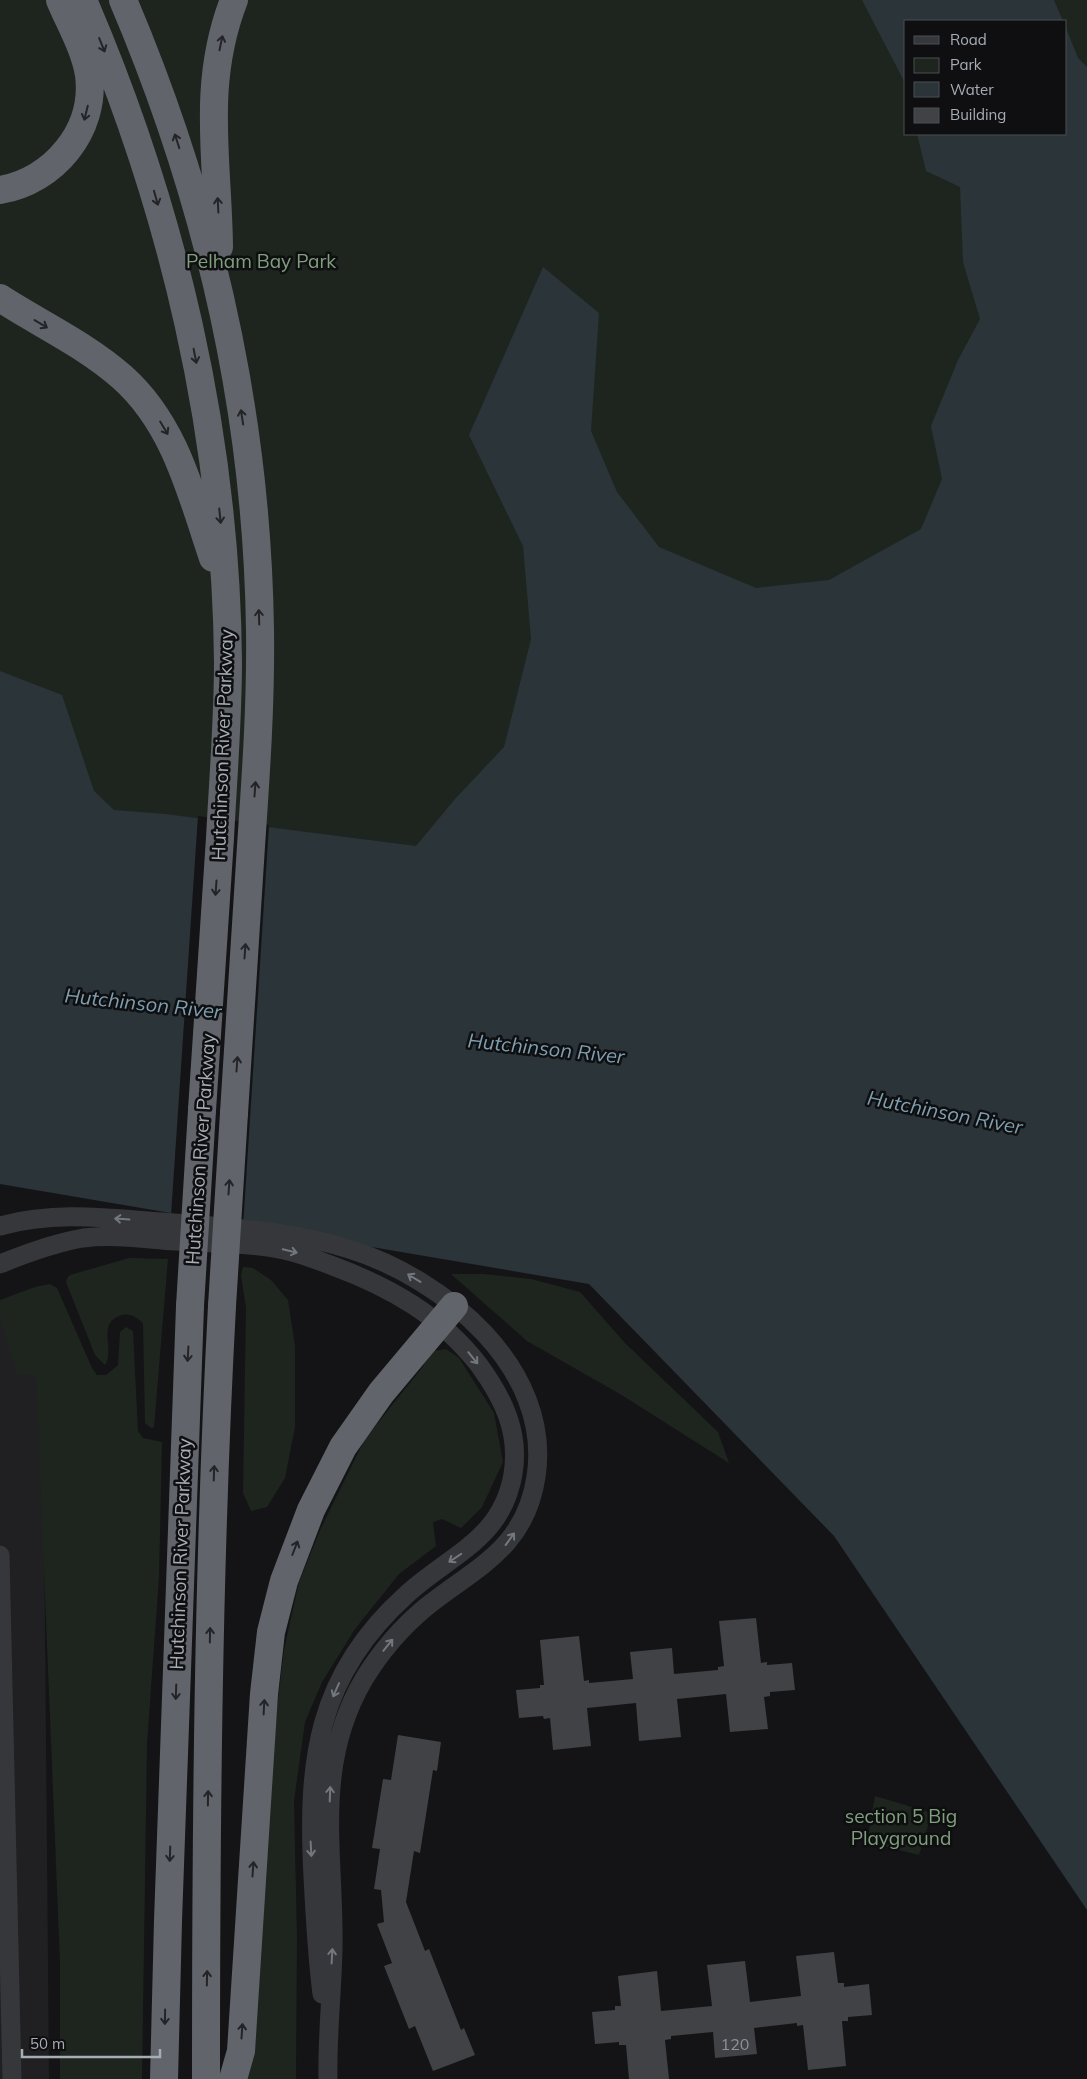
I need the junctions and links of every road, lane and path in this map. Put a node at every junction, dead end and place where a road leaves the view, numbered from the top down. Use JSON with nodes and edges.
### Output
{"nodes":[{"id":1,"x":60,"y":0,"type":"edge"},
{"id":2,"x":83,"y":0,"type":"edge"},
{"id":3,"x":123,"y":0,"type":"edge"},
{"id":4,"x":234,"y":0,"type":"edge"},
{"id":5,"x":0,"y":190,"type":"edge"},
{"id":6,"x":219,"y":289,"type":"junction"},
{"id":7,"x":0,"y":298,"type":"edge"},
{"id":8,"x":226,"y":597,"type":"junction"},
{"id":9,"x":0,"y":1226,"type":"edge"},
{"id":10,"x":197,"y":1234,"type":"junction"},
{"id":11,"x":101,"y":1237,"type":"junction"},
{"id":12,"x":0,"y":1264,"type":"edge"},
{"id":13,"x":0,"y":1270,"type":"edge"},
{"id":14,"x":446,"y":1315,"type":"junction"},
{"id":15,"x":0,"y":1555,"type":"edge"},
{"id":16,"x":3,"y":1742,"type":"edge"},
{"id":17,"x":12,"y":2079,"type":"edge"},
{"id":18,"x":164,"y":2079,"type":"edge"},
{"id":19,"x":206,"y":2079,"type":"edge"},
{"id":20,"x":233,"y":2079,"type":"edge"},
{"id":21,"x":328,"y":2079,"type":"edge"}],
"edges":[{"from":1,"to":5,"type":"highway","one_way":true},
{"from":2,"to":8,"type":"highway","name":"Hutchinson River Parkway","one_way":true},
{"from":6,"to":3,"type":"highway","name":"Hutchinson River Parkway","one_way":true},
{"from":6,"to":4,"type":"highway","one_way":true},
{"from":19,"to":6,"type":"highway","name":"Hutchinson River Parkway","one_way":true,"bridge":true},
{"from":7,"to":8,"type":"highway","one_way":true},
{"from":8,"to":18,"type":"highway","name":"Hutchinson River Parkway","one_way":true,"bridge":true},
{"from":10,"to":9,"type":"street","one_way":true},
{"from":10,"to":11,"type":"street"},
{"from":10,"to":14,"type":"street"},
{"from":11,"to":12,"type":"street"},
{"from":11,"to":13,"type":"street"},
{"from":20,"to":14,"type":"highway","one_way":true},
{"from":14,"to":21,"type":"street"},
{"from":15,"to":16,"type":"street"},
{"from":16,"to":17,"type":"street"}]}
